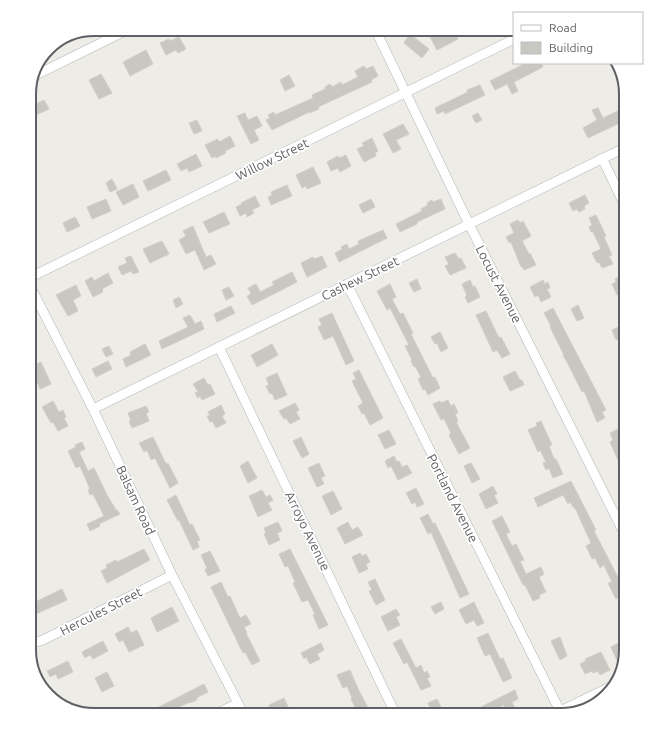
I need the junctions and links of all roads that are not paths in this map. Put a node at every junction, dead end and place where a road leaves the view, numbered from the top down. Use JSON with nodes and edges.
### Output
{"nodes":[{"id":1,"x":116,"y":36,"type":"edge"},
{"id":2,"x":378,"y":36,"type":"edge"},
{"id":3,"x":513,"y":40,"type":"edge"},
{"id":4,"x":40,"y":73,"type":"edge"},
{"id":5,"x":406,"y":93,"type":"junction"},
{"id":6,"x":619,"y":150,"type":"edge"},
{"id":7,"x":602,"y":158,"type":"junction"},
{"id":8,"x":619,"y":193,"type":"edge"},
{"id":9,"x":469,"y":224,"type":"junction"},
{"id":10,"x":36,"y":275,"type":"edge"},
{"id":11,"x":346,"y":284,"type":"junction"},
{"id":12,"x":36,"y":298,"type":"edge"},
{"id":13,"x":219,"y":347,"type":"junction"},
{"id":14,"x":93,"y":409,"type":"junction"},
{"id":15,"x":619,"y":523,"type":"edge"},
{"id":16,"x":172,"y":575,"type":"junction"},
{"id":17,"x":36,"y":642,"type":"edge"},
{"id":18,"x":602,"y":691,"type":"edge"},
{"id":19,"x":238,"y":703,"type":"junction"},
{"id":20,"x":568,"y":707,"type":"edge"},
{"id":21,"x":228,"y":708,"type":"edge"},
{"id":22,"x":240,"y":708,"type":"edge"},
{"id":23,"x":393,"y":708,"type":"edge"},
{"id":24,"x":554,"y":708,"type":"edge"}],
"edges":[{"from":1,"to":4,"type":"street"},
{"from":2,"to":5,"type":"street","name":"Locust Avenue"},
{"from":3,"to":5,"type":"street","name":"Willow Street"},
{"from":5,"to":9,"type":"street","name":"Locust Avenue"},
{"from":5,"to":10,"type":"street","name":"Willow Street"},
{"from":6,"to":7,"type":"street","name":"Cashew Street"},
{"from":7,"to":8,"type":"street"},
{"from":7,"to":9,"type":"street","name":"Cashew Street"},
{"from":9,"to":11,"type":"street","name":"Cashew Street"},
{"from":9,"to":15,"type":"street","name":"Locust Avenue"},
{"from":11,"to":13,"type":"street","name":"Cashew Street"},
{"from":11,"to":24,"type":"street","name":"Portland Avenue"},
{"from":12,"to":14,"type":"street","name":"Balsam Road"},
{"from":13,"to":14,"type":"street","name":"Cashew Street"},
{"from":13,"to":23,"type":"street","name":"Arroyo Avenue"},
{"from":14,"to":16,"type":"street","name":"Balsam Road"},
{"from":16,"to":17,"type":"street","name":"Hercules Street"},
{"from":16,"to":19,"type":"street","name":"Balsam Road"},
{"from":18,"to":20,"type":"street"},
{"from":19,"to":21,"type":"street"},
{"from":19,"to":22,"type":"street","name":"Balsam Road"}]}
